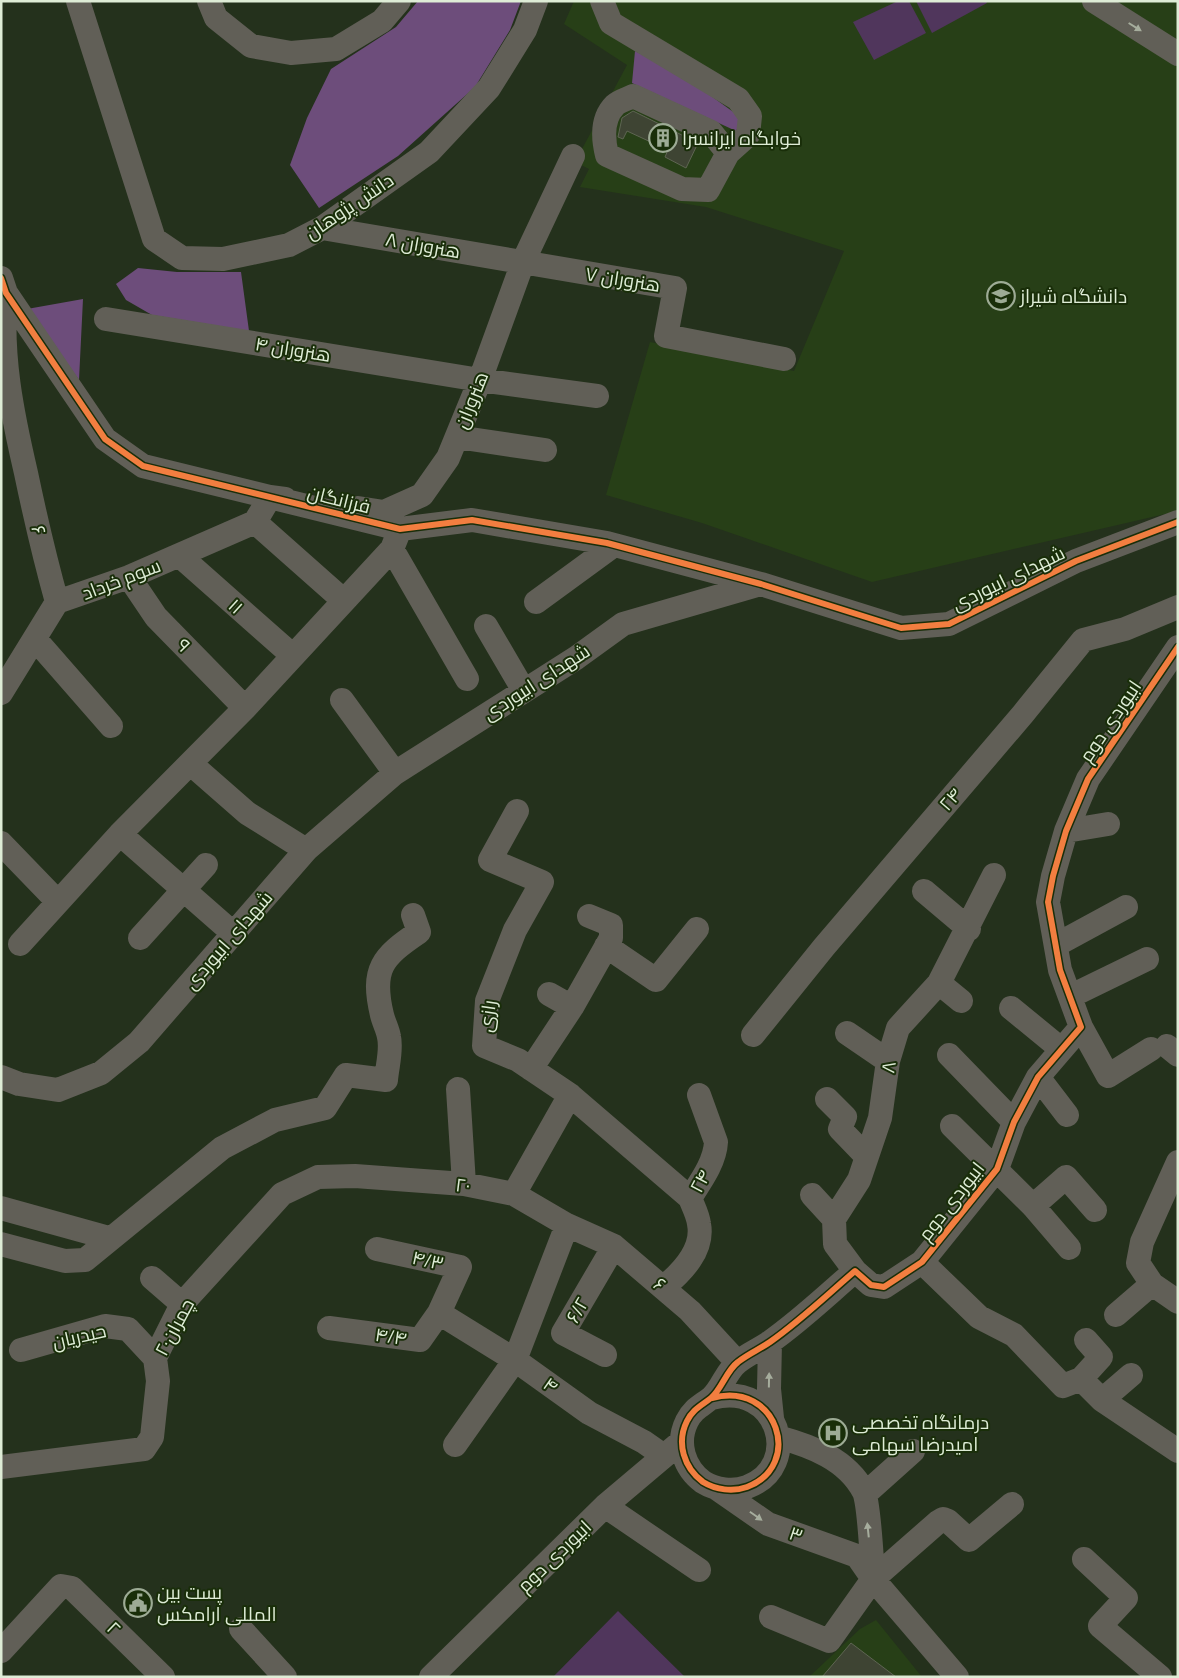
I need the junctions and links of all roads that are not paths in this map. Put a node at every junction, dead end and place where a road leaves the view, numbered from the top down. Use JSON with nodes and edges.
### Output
{"nodes":[{"id":1,"x":78,"y":1,"type":"edge"},
{"id":2,"x":209,"y":1,"type":"edge"},
{"id":3,"x":399,"y":1,"type":"edge"},
{"id":4,"x":536,"y":1,"type":"edge"},
{"id":5,"x":602,"y":1,"type":"edge"},
{"id":6,"x":1094,"y":1,"type":"edge"},
{"id":7,"x":1178,"y":54,"type":"edge"},
{"id":8,"x":728,"y":153,"type":"junction"},
{"id":9,"x":573,"y":156,"type":"dead end"},
{"id":10,"x":322,"y":228,"type":"junction"},
{"id":11,"x":523,"y":262,"type":"junction"},
{"id":12,"x":4,"y":286,"type":"edge"},
{"id":13,"x":106,"y":319,"type":"dead end"},
{"id":14,"x":784,"y":359,"type":"dead end"},
{"id":15,"x":480,"y":380,"type":"junction"},
{"id":16,"x":597,"y":396,"type":"dead end"},
{"id":17,"x":456,"y":437,"type":"junction"},
{"id":18,"x":545,"y":450,"type":"dead end"},
{"id":19,"x":270,"y":497,"type":"junction"},
{"id":20,"x":255,"y":522,"type":"junction"},
{"id":21,"x":1178,"y":522,"type":"edge"},
{"id":22,"x":396,"y":539,"type":"junction"},
{"id":23,"x":614,"y":545,"type":"junction"},
{"id":24,"x":180,"y":556,"type":"junction"},
{"id":25,"x":129,"y":577,"type":"junction"},
{"id":26,"x":761,"y":584,"type":"junction"},
{"id":27,"x":343,"y":600,"type":"junction"},
{"id":28,"x":57,"y":602,"type":"junction"},
{"id":29,"x":536,"y":602,"type":"dead end"},
{"id":30,"x":1178,"y":607,"type":"edge"},
{"id":31,"x":486,"y":626,"type":"dead end"},
{"id":32,"x":34,"y":639,"type":"junction"},
{"id":33,"x":1178,"y":647,"type":"edge"},
{"id":34,"x":292,"y":656,"type":"junction"},
{"id":35,"x":467,"y":679,"type":"dead end"},
{"id":36,"x":524,"y":691,"type":"junction"},
{"id":37,"x":1,"y":692,"type":"edge"},
{"id":38,"x":342,"y":700,"type":"dead end"},
{"id":39,"x":245,"y":708,"type":"junction"},
{"id":40,"x":111,"y":726,"type":"dead end"},
{"id":41,"x":190,"y":764,"type":"junction"},
{"id":42,"x":395,"y":773,"type":"junction"},
{"id":43,"x":517,"y":811,"type":"dead end"},
{"id":44,"x":1108,"y":824,"type":"dead end"},
{"id":45,"x":1066,"y":831,"type":"junction"},
{"id":46,"x":120,"y":834,"type":"junction"},
{"id":47,"x":1,"y":843,"type":"edge"},
{"id":48,"x":306,"y":850,"type":"junction"},
{"id":49,"x":206,"y":865,"type":"dead end"},
{"id":50,"x":994,"y":875,"type":"dead end"},
{"id":51,"x":924,"y":891,"type":"dead end"},
{"id":52,"x":184,"y":892,"type":"junction"},
{"id":53,"x":57,"y":902,"type":"junction"},
{"id":54,"x":1126,"y":907,"type":"dead end"},
{"id":55,"x":414,"y":915,"type":"dead end"},
{"id":56,"x":589,"y":916,"type":"dead end"},
{"id":57,"x":697,"y":929,"type":"dead end"},
{"id":58,"x":969,"y":929,"type":"junction"},
{"id":59,"x":234,"y":934,"type":"junction"},
{"id":60,"x":140,"y":938,"type":"dead end"},
{"id":61,"x":20,"y":944,"type":"dead end"},
{"id":62,"x":1056,"y":945,"type":"junction"},
{"id":63,"x":606,"y":946,"type":"junction"},
{"id":64,"x":1147,"y":959,"type":"dead end"},
{"id":65,"x":940,"y":983,"type":"junction"},
{"id":66,"x":549,"y":994,"type":"dead end"},
{"id":67,"x":1071,"y":996,"type":"junction"},
{"id":68,"x":961,"y":1001,"type":"dead end"},
{"id":69,"x":572,"y":1007,"type":"junction"},
{"id":70,"x":1011,"y":1008,"type":"dead end"},
{"id":71,"x":1081,"y":1028,"type":"junction"},
{"id":72,"x":847,"y":1033,"type":"dead end"},
{"id":73,"x":753,"y":1035,"type":"dead end"},
{"id":74,"x":1061,"y":1049,"type":"junction"},
{"id":75,"x":1165,"y":1050,"type":"edge"},
{"id":76,"x":949,"y":1055,"type":"dead end"},
{"id":77,"x":888,"y":1061,"type":"junction"},
{"id":78,"x":531,"y":1069,"type":"junction"},
{"id":79,"x":1,"y":1077,"type":"edge"},
{"id":80,"x":1038,"y":1077,"type":"junction"},
{"id":81,"x":458,"y":1089,"type":"dead end"},
{"id":82,"x":699,"y":1095,"type":"dead end"},
{"id":83,"x":570,"y":1096,"type":"junction"},
{"id":84,"x":827,"y":1098,"type":"dead end"},
{"id":85,"x":1068,"y":1115,"type":"dead end"},
{"id":86,"x":1014,"y":1122,"type":"junction"},
{"id":87,"x":952,"y":1126,"type":"dead end"},
{"id":88,"x":866,"y":1156,"type":"junction"},
{"id":89,"x":1178,"y":1162,"type":"edge"},
{"id":90,"x":997,"y":1169,"type":"junction"},
{"id":91,"x":350,"y":1176,"type":"joint"},
{"id":92,"x":464,"y":1184,"type":"junction"},
{"id":93,"x":514,"y":1194,"type":"junction"},
{"id":94,"x":812,"y":1195,"type":"dead end"},
{"id":95,"x":690,"y":1198,"type":"junction"},
{"id":96,"x":1033,"y":1206,"type":"junction"},
{"id":97,"x":1,"y":1208,"type":"edge"},
{"id":98,"x":1095,"y":1210,"type":"dead end"},
{"id":99,"x":834,"y":1219,"type":"junction"},
{"id":100,"x":567,"y":1225,"type":"junction"},
{"id":101,"x":109,"y":1238,"type":"junction"},
{"id":102,"x":1,"y":1244,"type":"edge"},
{"id":103,"x":614,"y":1246,"type":"junction"},
{"id":104,"x":1069,"y":1248,"type":"dead end"},
{"id":105,"x":377,"y":1250,"type":"dead end"},
{"id":106,"x":922,"y":1262,"type":"junction"},
{"id":107,"x":855,"y":1271,"type":"junction"},
{"id":108,"x":152,"y":1278,"type":"dead end"},
{"id":109,"x":1152,"y":1284,"type":"junction"},
{"id":110,"x":664,"y":1287,"type":"junction"},
{"id":111,"x":1178,"y":1302,"type":"edge"},
{"id":112,"x":182,"y":1304,"type":"junction"},
{"id":113,"x":439,"y":1313,"type":"junction"},
{"id":114,"x":1116,"y":1315,"type":"dead end"},
{"id":115,"x":329,"y":1328,"type":"dead end"},
{"id":116,"x":1086,"y":1340,"type":"dead end"},
{"id":117,"x":770,"y":1342,"type":"junction"},
{"id":118,"x":21,"y":1350,"type":"dead end"},
{"id":119,"x":605,"y":1356,"type":"dead end"},
{"id":120,"x":156,"y":1358,"type":"junction"},
{"id":121,"x":515,"y":1360,"type":"junction"},
{"id":122,"x":737,"y":1362,"type":"junction"},
{"id":123,"x":1131,"y":1375,"type":"dead end"},
{"id":124,"x":1081,"y":1378,"type":"junction"},
{"id":125,"x":712,"y":1398,"type":"junction"},
{"id":126,"x":1102,"y":1400,"type":"junction"},
{"id":127,"x":775,"y":1428,"type":"junction"},
{"id":128,"x":455,"y":1445,"type":"dead end"},
{"id":129,"x":1176,"y":1445,"type":"edge"},
{"id":130,"x":674,"y":1448,"type":"junction"},
{"id":131,"x":913,"y":1451,"type":"dead end"},
{"id":132,"x":1,"y":1468,"type":"edge"},
{"id":133,"x":716,"y":1488,"type":"junction"},
{"id":134,"x":865,"y":1494,"type":"junction"},
{"id":135,"x":1012,"y":1504,"type":"dead end"},
{"id":136,"x":605,"y":1506,"type":"junction"},
{"id":137,"x":1084,"y":1559,"type":"dead end"},
{"id":138,"x":699,"y":1570,"type":"dead end"},
{"id":139,"x":874,"y":1579,"type":"junction"},
{"id":140,"x":771,"y":1617,"type":"dead end"},
{"id":141,"x":241,"y":1629,"type":"dead end"},
{"id":142,"x":1,"y":1651,"type":"edge"},
{"id":143,"x":956,"y":1676,"type":"edge"},
{"id":144,"x":163,"y":1677,"type":"edge"},
{"id":145,"x":285,"y":1677,"type":"edge"},
{"id":146,"x":431,"y":1677,"type":"edge"},
{"id":147,"x":1160,"y":1677,"type":"edge"}],
"edges":[{"from":1,"to":10,"type":"street","name":"دانش پژوهان"},
{"from":2,"to":3,"type":"street"},
{"from":4,"to":10,"type":"street","name":"دانش پژوهان"},
{"from":5,"to":8,"type":"street"},
{"from":6,"to":7,"type":"street","one_way":true},
{"from":8,"to":8,"type":"street"},
{"from":9,"to":11,"type":"street","name":"هنروران"},
{"from":10,"to":11,"type":"street","name":"هنروران ۸"},
{"from":11,"to":14,"type":"street","name":"هنروران ۷"},
{"from":11,"to":15,"type":"street","name":"هنروران"},
{"from":12,"to":19,"type":"street","name":"فرزانگان"},
{"from":12,"to":28,"type":"street","name":"۶"},
{"from":13,"to":15,"type":"street","name":"هنروران ۴"},
{"from":15,"to":16,"type":"street","name":"هنروران ۴"},
{"from":15,"to":17,"type":"street","name":"هنروران"},
{"from":17,"to":18,"type":"street"},
{"from":17,"to":19,"type":"street","name":"هنروران"},
{"from":19,"to":20,"type":"street"},
{"from":19,"to":22,"type":"street","name":"فرزانگان"},
{"from":20,"to":24,"type":"street","name":"سوم خرداد"},
{"from":20,"to":27,"type":"street"},
{"from":21,"to":26,"type":"street","name":"شهدای ابیوردی"},
{"from":22,"to":23,"type":"street","name":"فرزانگان"},
{"from":22,"to":27,"type":"street"},
{"from":22,"to":35,"type":"street"},
{"from":23,"to":26,"type":"street","name":"فرزانگان"},
{"from":23,"to":29,"type":"street"},
{"from":24,"to":25,"type":"street","name":"سوم خرداد"},
{"from":24,"to":34,"type":"street","name":"۱۱"},
{"from":25,"to":28,"type":"street","name":"سوم خرداد"},
{"from":25,"to":39,"type":"street","name":"۹"},
{"from":26,"to":36,"type":"street","name":"شهدای ابیوردی"},
{"from":27,"to":34,"type":"street"},
{"from":28,"to":32,"type":"street","name":"سوم خرداد"},
{"from":30,"to":73,"type":"street","name":"۲۴"},
{"from":31,"to":36,"type":"street"},
{"from":32,"to":37,"type":"street","name":"سوم خرداد"},
{"from":32,"to":40,"type":"street"},
{"from":33,"to":45,"type":"street","name":"ابیوردی دوم"},
{"from":34,"to":39,"type":"street"},
{"from":36,"to":42,"type":"street","name":"شهدای ابیوردی"},
{"from":38,"to":42,"type":"street"},
{"from":39,"to":41,"type":"street"},
{"from":41,"to":46,"type":"street"},
{"from":41,"to":48,"type":"street"},
{"from":42,"to":48,"type":"street","name":"شهدای ابیوردی"},
{"from":43,"to":78,"type":"street","name":"رازی"},
{"from":44,"to":45,"type":"street"},
{"from":45,"to":62,"type":"street","name":"ابیوردی دوم"},
{"from":46,"to":52,"type":"street"},
{"from":46,"to":53,"type":"street"},
{"from":47,"to":53,"type":"street"},
{"from":48,"to":59,"type":"street","name":"شهدای ابیوردی"},
{"from":49,"to":52,"type":"street"},
{"from":50,"to":58,"type":"street","name":"۸"},
{"from":51,"to":58,"type":"street"},
{"from":52,"to":59,"type":"street"},
{"from":52,"to":60,"type":"street"},
{"from":53,"to":61,"type":"street"},
{"from":54,"to":62,"type":"street"},
{"from":55,"to":101,"type":"street"},
{"from":56,"to":63,"type":"street"},
{"from":57,"to":63,"type":"street"},
{"from":58,"to":65,"type":"street","name":"۸"},
{"from":59,"to":79,"type":"street","name":"شهدای ابیوردی"},
{"from":62,"to":67,"type":"street","name":"ابیوردی دوم"},
{"from":63,"to":69,"type":"street"},
{"from":64,"to":67,"type":"street"},
{"from":65,"to":68,"type":"street"},
{"from":65,"to":77,"type":"street","name":"۸"},
{"from":66,"to":69,"type":"street"},
{"from":67,"to":71,"type":"street","name":"ابیوردی دوم"},
{"from":69,"to":78,"type":"street"},
{"from":70,"to":74,"type":"street"},
{"from":71,"to":74,"type":"street","name":"ابیوردی دوم"},
{"from":71,"to":75,"type":"street"},
{"from":72,"to":77,"type":"street"},
{"from":74,"to":80,"type":"street","name":"ابیوردی دوم"},
{"from":76,"to":86,"type":"street"},
{"from":77,"to":88,"type":"street","name":"۸"},
{"from":78,"to":83,"type":"street","name":"رازی"},
{"from":80,"to":85,"type":"street"},
{"from":80,"to":86,"type":"street","name":"ابیوردی دوم"},
{"from":81,"to":92,"type":"street"},
{"from":82,"to":95,"type":"street","name":"۲۴"},
{"from":83,"to":93,"type":"street"},
{"from":83,"to":95,"type":"street","name":"رازی"},
{"from":84,"to":88,"type":"street"},
{"from":86,"to":90,"type":"street","name":"ابیوردی دوم"},
{"from":87,"to":90,"type":"street"},
{"from":88,"to":99,"type":"street","name":"۸"},
{"from":89,"to":109,"type":"street"},
{"from":90,"to":96,"type":"street"},
{"from":90,"to":106,"type":"street","name":"ابیوردی دوم"},
{"from":91,"to":92,"type":"street","name":"۲۰"},
{"from":91,"to":112,"type":"street","name":"چمران۲۰"},
{"from":92,"to":93,"type":"street","name":"۲۰"},
{"from":93,"to":100,"type":"street","name":"۲۰"},
{"from":94,"to":99,"type":"street"},
{"from":95,"to":110,"type":"street","name":"۲۴"},
{"from":96,"to":98,"type":"street"},
{"from":96,"to":104,"type":"street"},
{"from":97,"to":101,"type":"street"},
{"from":99,"to":107,"type":"street"},
{"from":100,"to":103,"type":"street","name":"۶"},
{"from":100,"to":121,"type":"street"},
{"from":101,"to":102,"type":"street"},
{"from":103,"to":110,"type":"street","name":"۶"},
{"from":103,"to":119,"type":"street","name":"۶/۲"},
{"from":105,"to":113,"type":"street","name":"۴/۳"},
{"from":106,"to":107,"type":"street","name":"ابیوردی دوم"},
{"from":106,"to":124,"type":"street"},
{"from":107,"to":117,"type":"street"},
{"from":108,"to":112,"type":"street"},
{"from":109,"to":111,"type":"street"},
{"from":109,"to":114,"type":"street"},
{"from":110,"to":122,"type":"street","name":"۶"},
{"from":112,"to":120,"type":"street","name":"چمران۲۰"},
{"from":113,"to":115,"type":"street","name":"۴/۴"},
{"from":113,"to":121,"type":"street","name":"۴"},
{"from":116,"to":124,"type":"street"},
{"from":117,"to":122,"type":"street"},
{"from":127,"to":117,"type":"street","one_way":true},
{"from":118,"to":120,"type":"street","name":"حیدریان"},
{"from":120,"to":132,"type":"street","name":"چمران۲۰"},
{"from":121,"to":128,"type":"street"},
{"from":121,"to":130,"type":"street","name":"۴"},
{"from":122,"to":125,"type":"street"},
{"from":123,"to":126,"type":"street"},
{"from":124,"to":126,"type":"street"},
{"from":125,"to":127,"type":"street"},
{"from":125,"to":130,"type":"street"},
{"from":126,"to":129,"type":"street"},
{"from":127,"to":133,"type":"street"},
{"from":127,"to":134,"type":"street"},
{"from":130,"to":133,"type":"street"},
{"from":130,"to":136,"type":"street","name":"ابیوردی دوم"},
{"from":131,"to":134,"type":"street"},
{"from":133,"to":139,"type":"street","name":"۳","one_way":true},
{"from":139,"to":134,"type":"street","one_way":true},
{"from":135,"to":139,"type":"street"},
{"from":136,"to":138,"type":"street"},
{"from":136,"to":146,"type":"street","name":"ابیوردی دوم"},
{"from":137,"to":147,"type":"street"},
{"from":139,"to":140,"type":"street"},
{"from":139,"to":143,"type":"street","name":"۳"},
{"from":141,"to":145,"type":"street"},
{"from":142,"to":144,"type":"street","name":"۲"}]}
